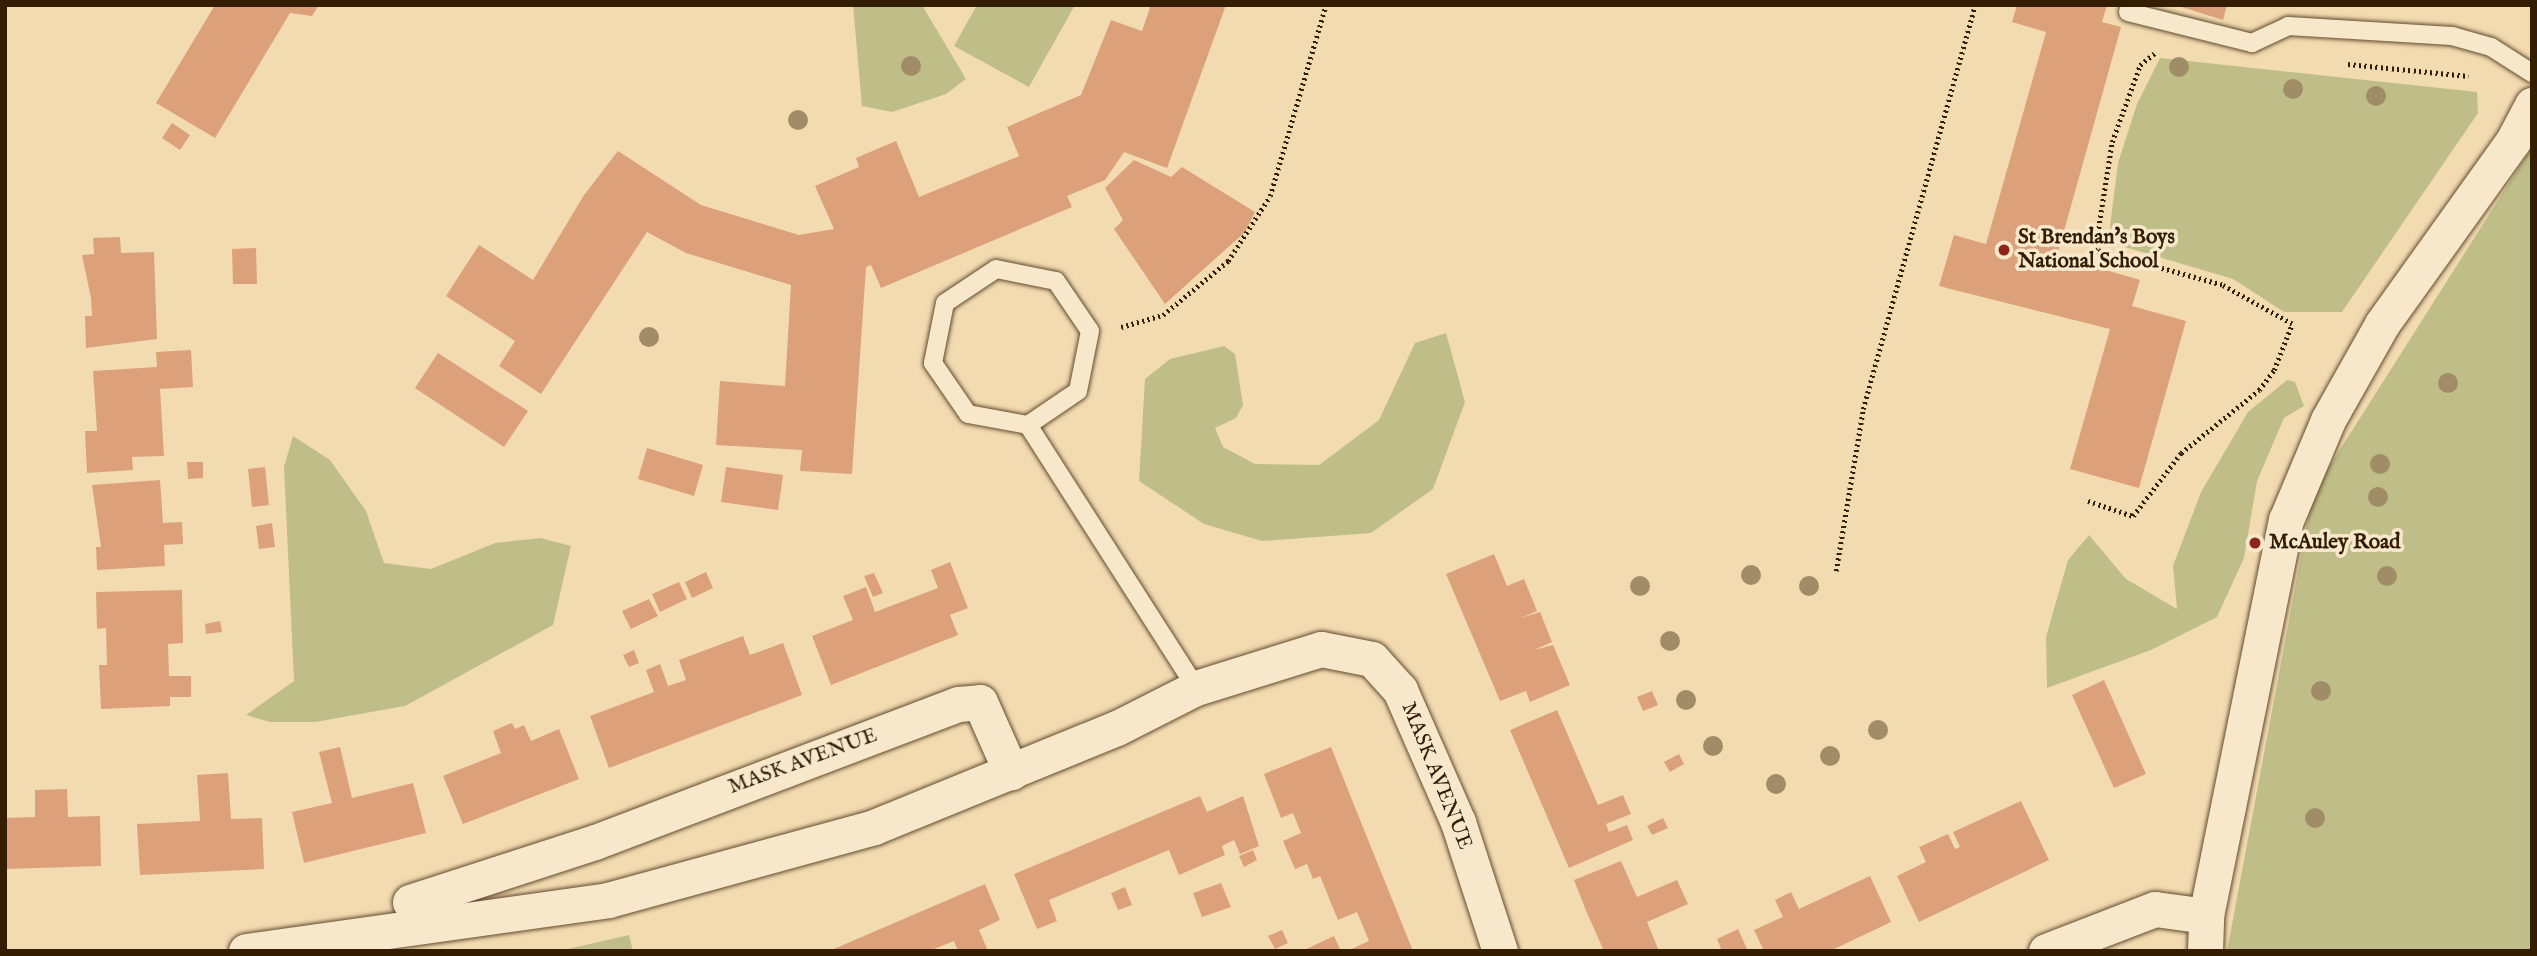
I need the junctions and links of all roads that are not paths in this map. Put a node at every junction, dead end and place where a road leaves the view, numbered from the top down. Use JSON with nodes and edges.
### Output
{"nodes":[{"id":1,"x":2128,"y":12,"type":"dead end"},
{"id":2,"x":2532,"y":73,"type":"edge"},
{"id":3,"x":2532,"y":105,"type":"edge"},
{"id":4,"x":1028,"y":425,"type":"junction"},
{"id":5,"x":1196,"y":688,"type":"junction"},
{"id":6,"x":1011,"y":772,"type":"junction"},
{"id":7,"x":556,"y":854,"type":"junction"},
{"id":8,"x":410,"y":902,"type":"dead end"},
{"id":9,"x":564,"y":907,"type":"junction"},
{"id":10,"x":2206,"y":916,"type":"junction"},
{"id":11,"x":246,"y":951,"type":"edge"},
{"id":12,"x":1500,"y":951,"type":"edge"},
{"id":13,"x":2046,"y":951,"type":"edge"},
{"id":14,"x":2205,"y":951,"type":"edge"}],
"edges":[{"from":1,"to":2,"type":"lane"},
{"from":3,"to":10,"type":"street"},
{"from":4,"to":4,"type":"lane"},
{"from":4,"to":5,"type":"lane"},
{"from":5,"to":6,"type":"street","name":"MASK AVENUE"},
{"from":5,"to":12,"type":"street","name":"MASK AVENUE"},
{"from":6,"to":7,"type":"street","name":"MASK AVENUE"},
{"from":6,"to":9,"type":"street","name":"MASK AVENUE"},
{"from":7,"to":8,"type":"street","name":"MASK AVENUE"},
{"from":7,"to":9,"type":"street"},
{"from":9,"to":11,"type":"street","name":"MASK AVENUE"},
{"from":10,"to":13,"type":"street"},
{"from":10,"to":14,"type":"street"}]}
